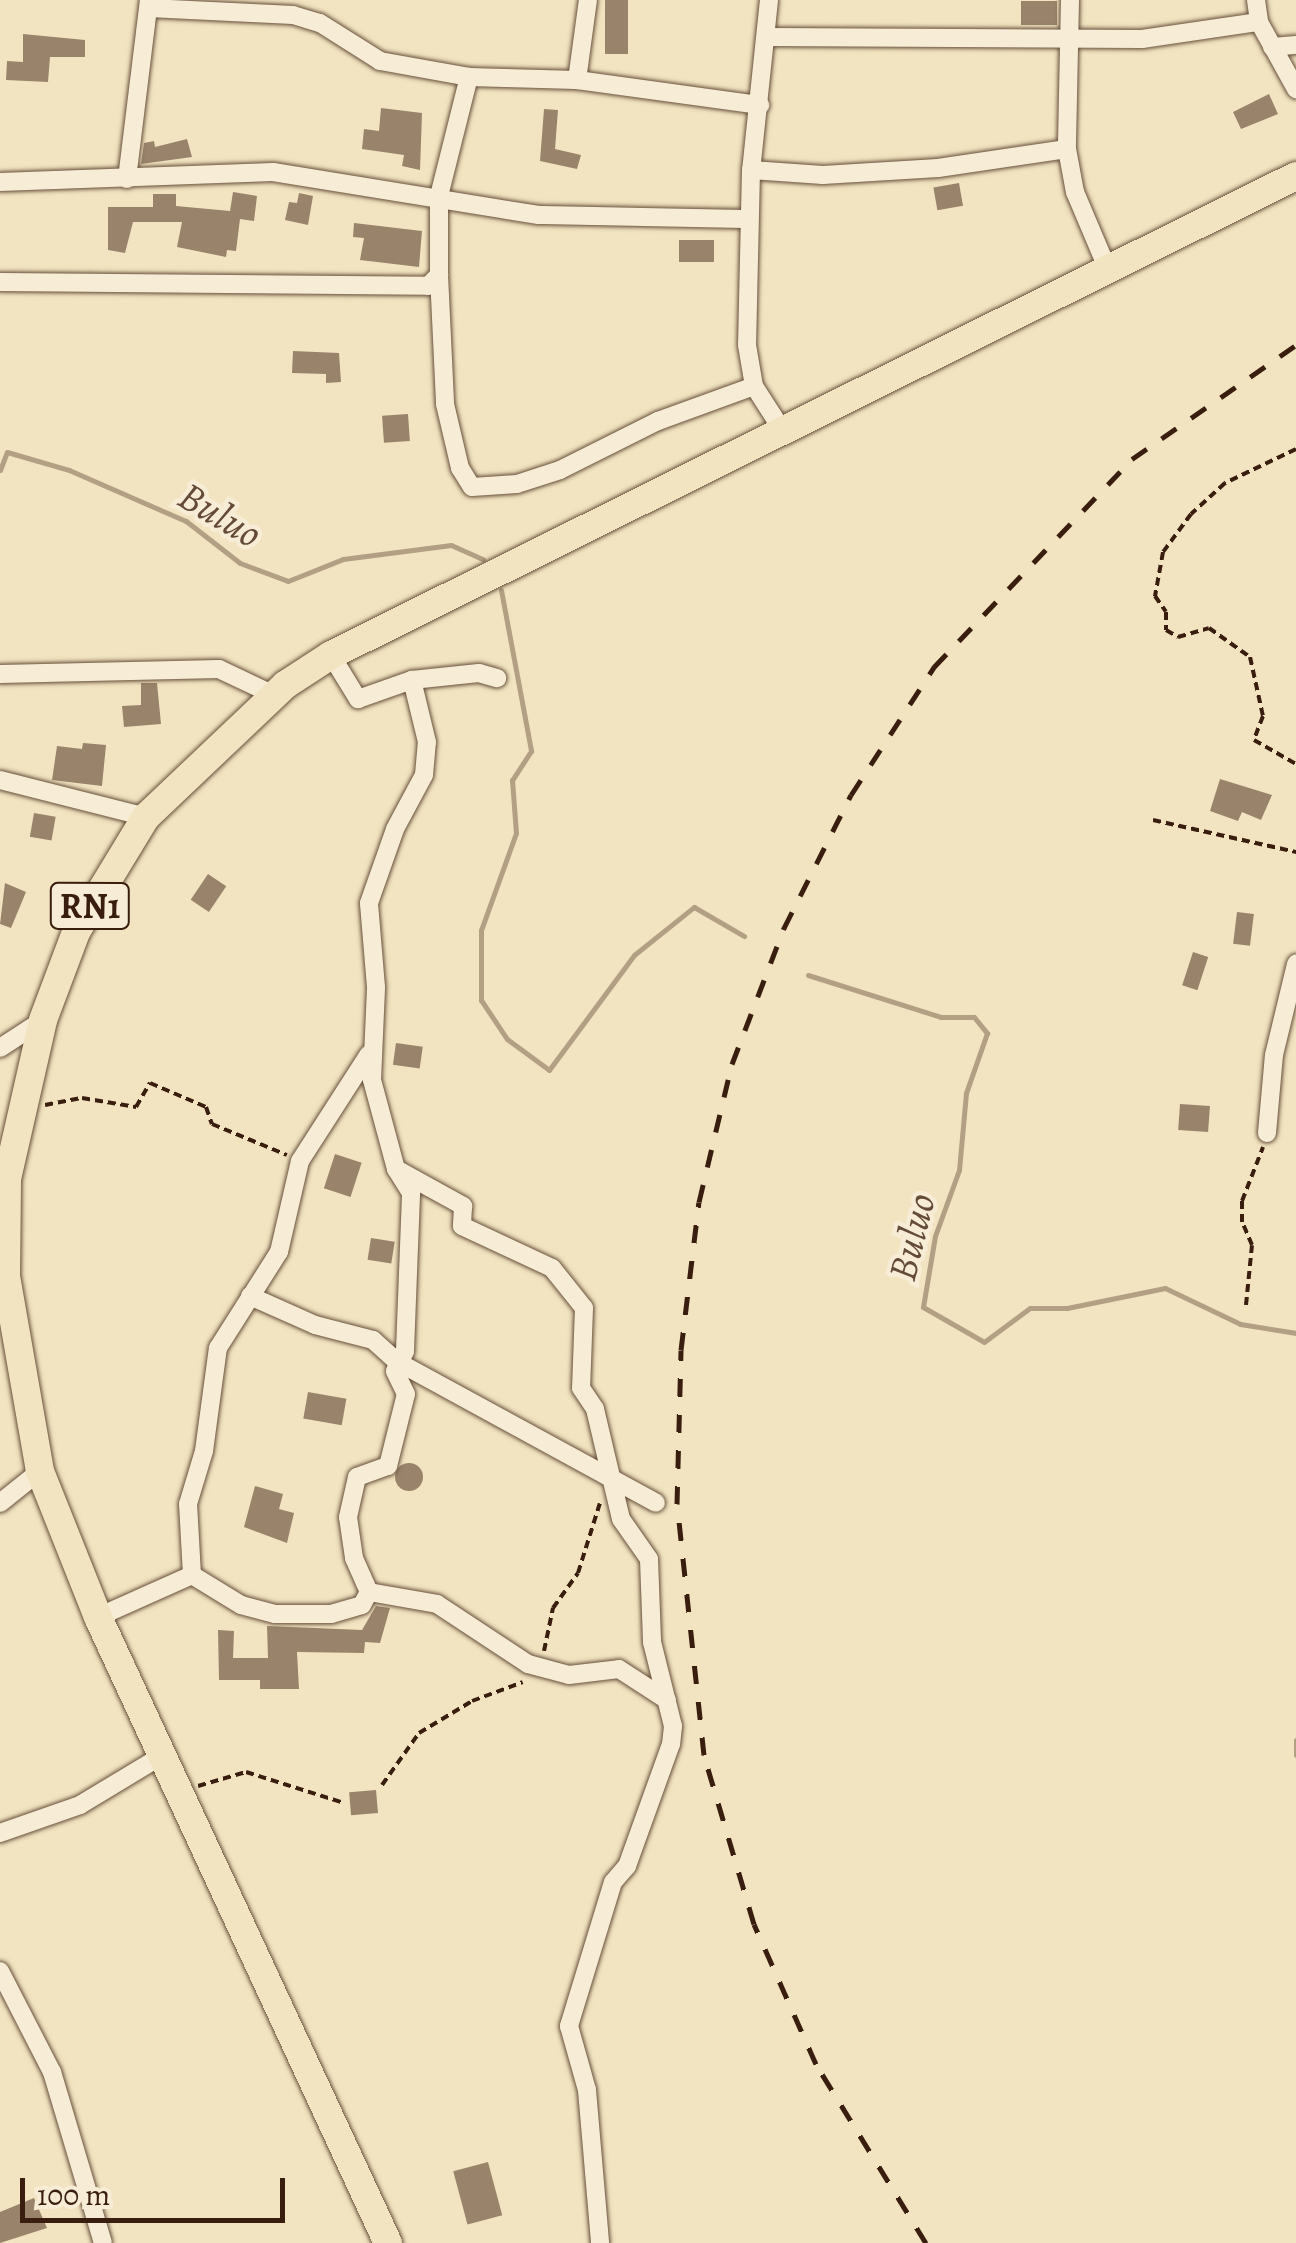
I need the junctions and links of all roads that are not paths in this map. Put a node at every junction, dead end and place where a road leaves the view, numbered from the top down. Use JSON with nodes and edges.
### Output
{"nodes":[{"id":1,"x":588,"y":0,"type":"edge"},
{"id":2,"x":769,"y":0,"type":"edge"},
{"id":3,"x":1070,"y":0,"type":"edge"},
{"id":4,"x":1256,"y":0,"type":"edge"},
{"id":5,"x":149,"y":4,"type":"edge"},
{"id":6,"x":1258,"y":22,"type":"junction"},
{"id":7,"x":1070,"y":35,"type":"junction"},
{"id":8,"x":768,"y":36,"type":"junction"},
{"id":9,"x":1296,"y":45,"type":"edge"},
{"id":10,"x":1272,"y":47,"type":"junction"},
{"id":11,"x":469,"y":77,"type":"junction"},
{"id":12,"x":577,"y":80,"type":"junction"},
{"id":13,"x":1296,"y":89,"type":"edge"},
{"id":14,"x":760,"y":104,"type":"junction"},
{"id":15,"x":1067,"y":149,"type":"junction"},
{"id":16,"x":751,"y":170,"type":"junction"},
{"id":17,"x":1296,"y":176,"type":"edge"},
{"id":18,"x":128,"y":179,"type":"junction"},
{"id":19,"x":0,"y":182,"type":"edge"},
{"id":20,"x":439,"y":196,"type":"junction"},
{"id":21,"x":748,"y":219,"type":"junction"},
{"id":22,"x":1108,"y":270,"type":"junction"},
{"id":23,"x":440,"y":275,"type":"junction"},
{"id":24,"x":0,"y":282,"type":"edge"},
{"id":25,"x":754,"y":386,"type":"junction"},
{"id":26,"x":781,"y":428,"type":"junction"},
{"id":27,"x":331,"y":655,"type":"junction"},
{"id":28,"x":0,"y":674,"type":"edge"},
{"id":29,"x":497,"y":678,"type":"dead end"},
{"id":30,"x":412,"y":680,"type":"junction"},
{"id":31,"x":274,"y":695,"type":"junction"},
{"id":32,"x":0,"y":780,"type":"edge"},
{"id":33,"x":146,"y":817,"type":"junction"},
{"id":34,"x":1296,"y":964,"type":"edge"},
{"id":35,"x":43,"y":1020,"type":"junction"},
{"id":36,"x":0,"y":1048,"type":"edge"},
{"id":37,"x":369,"y":1054,"type":"junction"},
{"id":38,"x":1267,"y":1133,"type":"road end"},
{"id":39,"x":396,"y":1169,"type":"junction"},
{"id":40,"x":250,"y":1296,"type":"junction"},
{"id":41,"x":396,"y":1361,"type":"junction"},
{"id":42,"x":40,"y":1471,"type":"junction"},
{"id":43,"x":616,"y":1480,"type":"junction"},
{"id":44,"x":0,"y":1503,"type":"edge"},
{"id":45,"x":656,"y":1503,"type":"dead end"},
{"id":46,"x":192,"y":1576,"type":"junction"},
{"id":47,"x":369,"y":1592,"type":"junction"},
{"id":48,"x":98,"y":1617,"type":"junction"},
{"id":49,"x":667,"y":1700,"type":"junction"},
{"id":50,"x":163,"y":1755,"type":"junction"},
{"id":51,"x":0,"y":1833,"type":"edge"},
{"id":52,"x":0,"y":1970,"type":"edge"},
{"id":53,"x":104,"y":2243,"type":"edge"},
{"id":54,"x":388,"y":2243,"type":"edge"},
{"id":55,"x":600,"y":2243,"type":"edge"}],
"edges":[{"from":1,"to":12,"type":"street"},
{"from":2,"to":8,"type":"street"},
{"from":3,"to":7,"type":"street"},
{"from":4,"to":6,"type":"street"},
{"from":5,"to":11,"type":"street"},
{"from":5,"to":18,"type":"street"},
{"from":6,"to":7,"type":"street"},
{"from":6,"to":10,"type":"street"},
{"from":7,"to":8,"type":"street"},
{"from":7,"to":15,"type":"street"},
{"from":8,"to":14,"type":"street"},
{"from":9,"to":10,"type":"street"},
{"from":10,"to":13,"type":"street"},
{"from":11,"to":12,"type":"street"},
{"from":11,"to":20,"type":"street"},
{"from":12,"to":14,"type":"street"},
{"from":14,"to":16,"type":"street"},
{"from":15,"to":16,"type":"street"},
{"from":15,"to":22,"type":"street"},
{"from":16,"to":21,"type":"street"},
{"from":17,"to":22,"type":"highway","number":"RN1"},
{"from":18,"to":19,"type":"street"},
{"from":18,"to":20,"type":"street"},
{"from":20,"to":21,"type":"street"},
{"from":20,"to":23,"type":"street"},
{"from":21,"to":25,"type":"street"},
{"from":22,"to":26,"type":"highway","number":"RN1"},
{"from":23,"to":24,"type":"street"},
{"from":23,"to":25,"type":"street"},
{"from":25,"to":26,"type":"street"},
{"from":26,"to":27,"type":"highway","number":"RN1"},
{"from":27,"to":30,"type":"street"},
{"from":27,"to":31,"type":"highway","number":"RN1"},
{"from":28,"to":31,"type":"street"},
{"from":29,"to":30,"type":"street"},
{"from":30,"to":37,"type":"street"},
{"from":31,"to":33,"type":"highway","number":"RN1"},
{"from":32,"to":33,"type":"street"},
{"from":33,"to":35,"type":"highway","number":"RN1"},
{"from":34,"to":38,"type":"street"},
{"from":35,"to":36,"type":"street"},
{"from":35,"to":42,"type":"highway","number":"RN1"},
{"from":37,"to":39,"type":"street"},
{"from":37,"to":40,"type":"street"},
{"from":39,"to":41,"type":"street"},
{"from":39,"to":43,"type":"street"},
{"from":40,"to":41,"type":"street"},
{"from":40,"to":46,"type":"street"},
{"from":41,"to":43,"type":"street"},
{"from":41,"to":47,"type":"street"},
{"from":42,"to":44,"type":"street"},
{"from":42,"to":48,"type":"highway","number":"RN1"},
{"from":43,"to":45,"type":"street"},
{"from":43,"to":49,"type":"street"},
{"from":46,"to":47,"type":"street"},
{"from":46,"to":48,"type":"street"},
{"from":47,"to":49,"type":"street"},
{"from":48,"to":50,"type":"highway","number":"RN1"},
{"from":49,"to":55,"type":"street"},
{"from":50,"to":51,"type":"street"},
{"from":50,"to":54,"type":"highway","number":"RN1"},
{"from":52,"to":53,"type":"street"}]}
